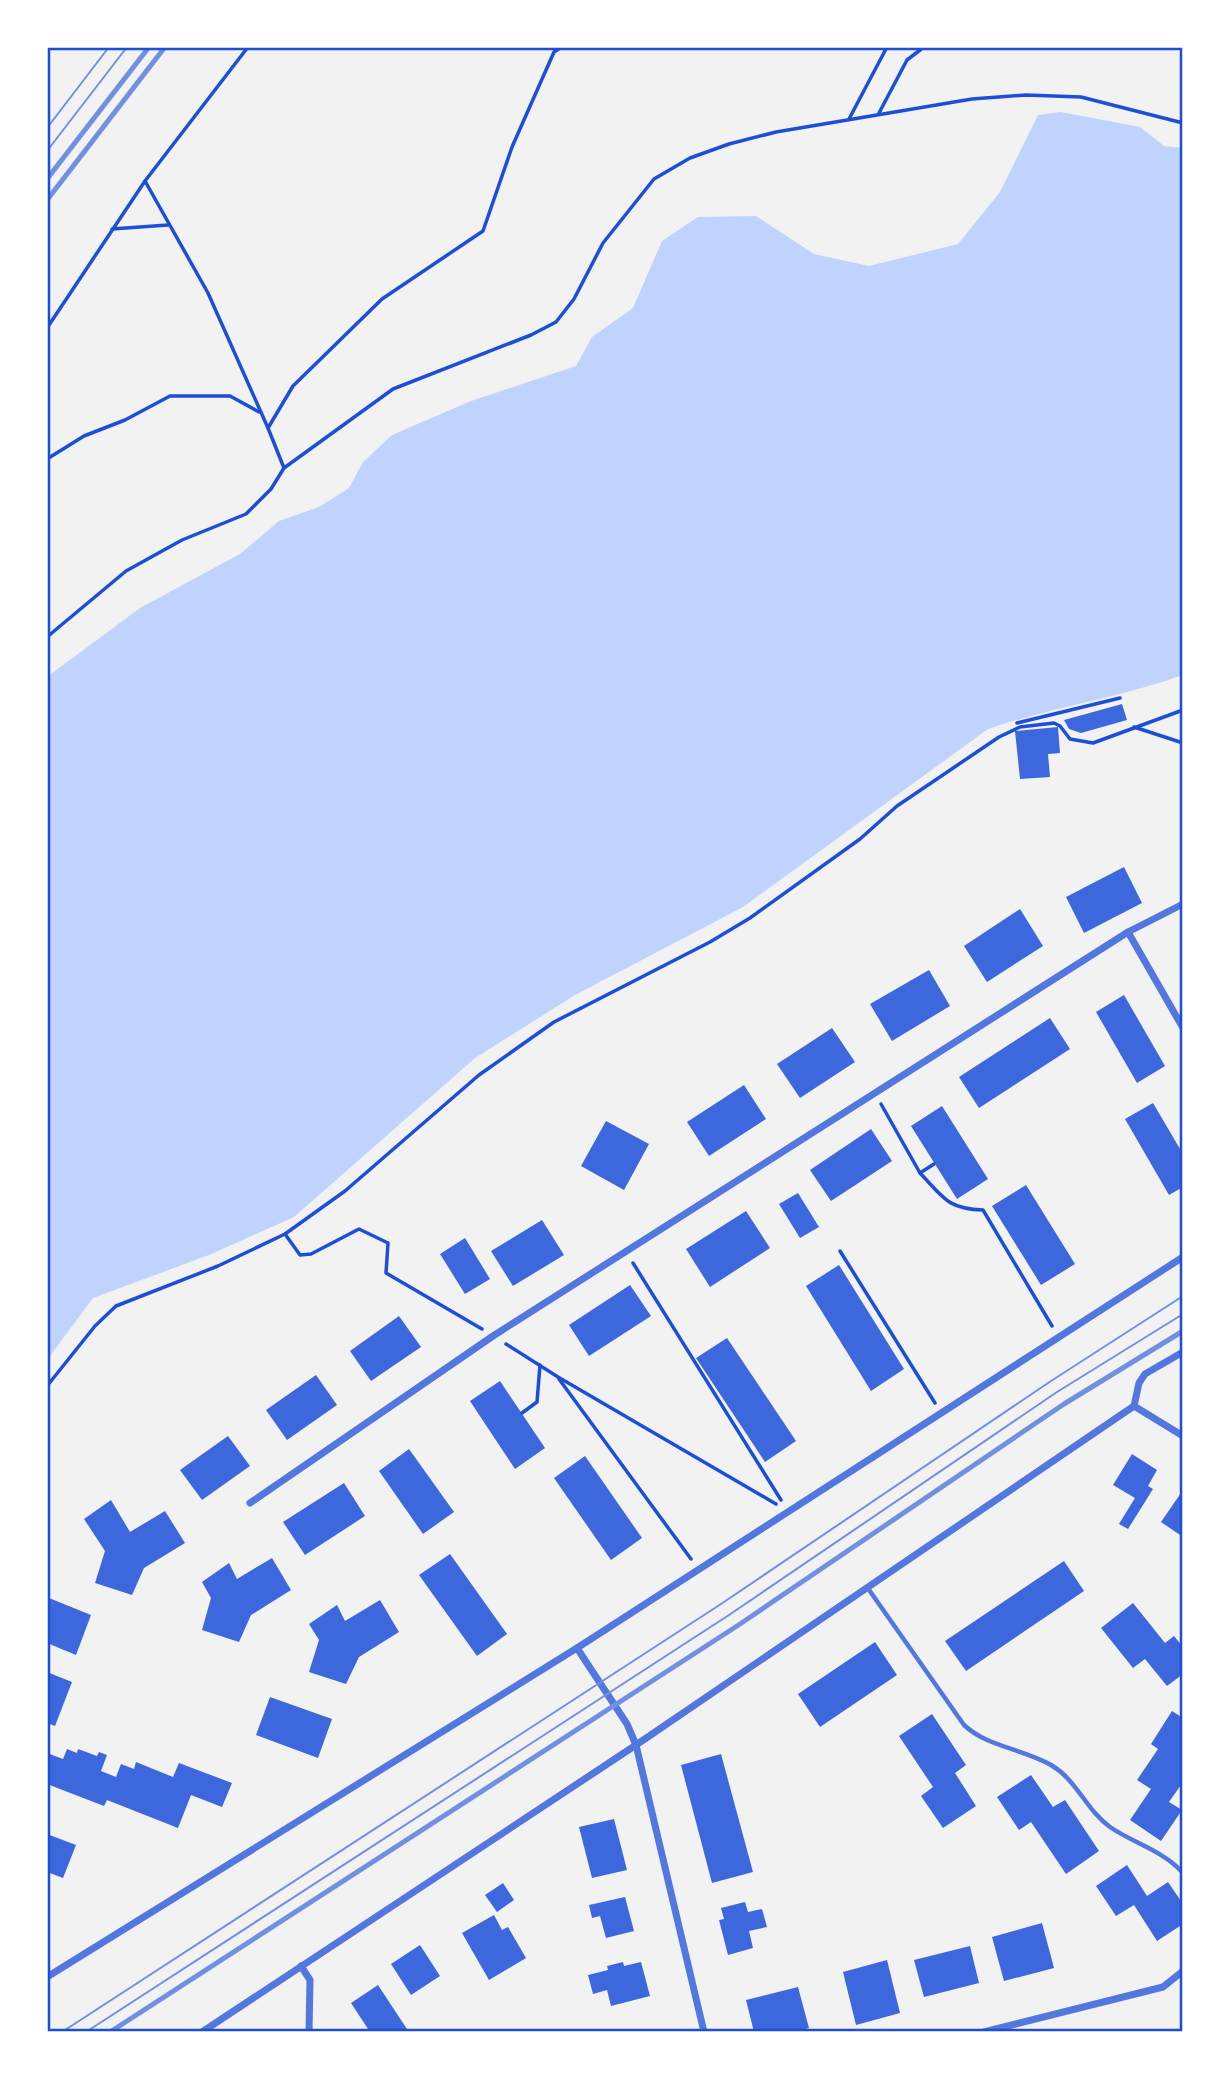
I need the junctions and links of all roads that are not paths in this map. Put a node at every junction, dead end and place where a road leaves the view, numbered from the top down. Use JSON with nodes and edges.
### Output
{"nodes":[{"id":1,"x":1183,"y":904,"type":"edge"},
{"id":2,"x":1128,"y":932,"type":"junction"},
{"id":3,"x":1183,"y":1028,"type":"edge"},
{"id":4,"x":1183,"y":1257,"type":"edge"},
{"id":5,"x":1183,"y":1352,"type":"edge"},
{"id":6,"x":1134,"y":1406,"type":"junction"},
{"id":7,"x":1183,"y":1436,"type":"edge"},
{"id":8,"x":250,"y":1503,"type":"dead end"},
{"id":9,"x":867,"y":1586,"type":"junction"},
{"id":10,"x":577,"y":1648,"type":"junction"},
{"id":11,"x":636,"y":1745,"type":"junction"},
{"id":12,"x":1183,"y":1872,"type":"edge"},
{"id":13,"x":301,"y":1966,"type":"junction"},
{"id":14,"x":1183,"y":1971,"type":"edge"},
{"id":15,"x":47,"y":1977,"type":"edge"},
{"id":16,"x":202,"y":2032,"type":"edge"},
{"id":17,"x":309,"y":2032,"type":"edge"},
{"id":18,"x":704,"y":2032,"type":"edge"},
{"id":19,"x":984,"y":2032,"type":"edge"}],
"edges":[{"from":1,"to":2,"type":"street"},
{"from":2,"to":3,"type":"street"},
{"from":2,"to":8,"type":"street"},
{"from":4,"to":10,"type":"street"},
{"from":5,"to":6,"type":"street"},
{"from":6,"to":7,"type":"street"},
{"from":6,"to":9,"type":"street"},
{"from":9,"to":11,"type":"street"},
{"from":9,"to":12,"type":"lane"},
{"from":10,"to":11,"type":"street"},
{"from":10,"to":15,"type":"street"},
{"from":11,"to":13,"type":"street"},
{"from":11,"to":18,"type":"street"},
{"from":13,"to":16,"type":"street"},
{"from":13,"to":17,"type":"street"},
{"from":14,"to":19,"type":"street"}]}
